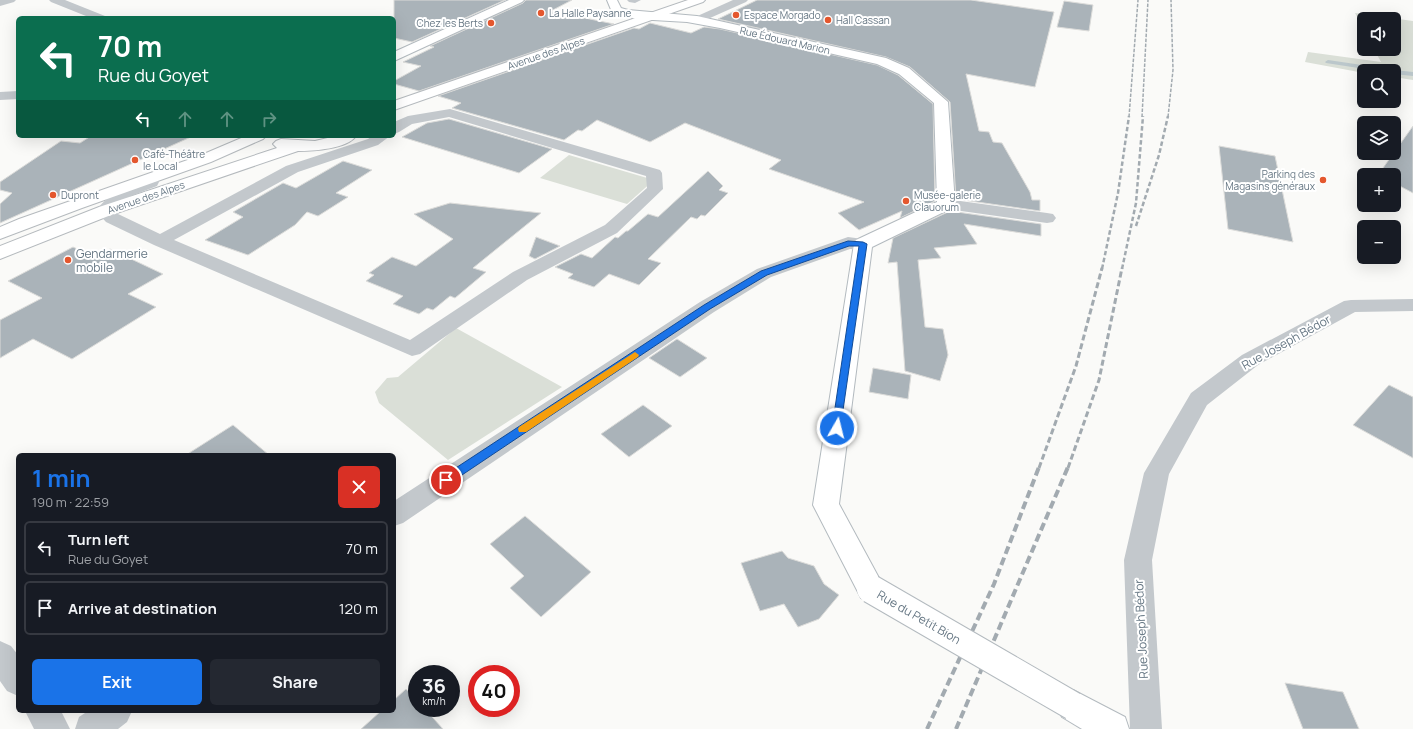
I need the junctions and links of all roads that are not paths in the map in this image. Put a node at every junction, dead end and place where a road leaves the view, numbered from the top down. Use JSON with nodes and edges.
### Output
{"nodes":[{"id":1,"x":10,"y":0,"type":"edge"},
{"id":2,"x":54,"y":0,"type":"edge"},
{"id":3,"x":518,"y":0,"type":"edge"},
{"id":4,"x":634,"y":0,"type":"edge"},
{"id":5,"x":699,"y":0,"type":"edge"},
{"id":6,"x":742,"y":0,"type":"edge"},
{"id":7,"x":609,"y":1,"type":"edge"},
{"id":8,"x":0,"y":2,"type":"edge"},
{"id":9,"x":650,"y":3,"type":"junction"},
{"id":10,"x":672,"y":9,"type":"junction"},
{"id":11,"x":624,"y":13,"type":"junction"},
{"id":12,"x":96,"y":16,"type":"edge"},
{"id":13,"x":648,"y":17,"type":"junction"},
{"id":14,"x":694,"y":19,"type":"junction"},
{"id":15,"x":396,"y":56,"type":"edge"},
{"id":16,"x":461,"y":70,"type":"dead end"},
{"id":17,"x":16,"y":94,"type":"edge"},
{"id":18,"x":0,"y":96,"type":"edge"},
{"id":19,"x":396,"y":105,"type":"edge"},
{"id":20,"x":396,"y":127,"type":"edge"},
{"id":21,"x":253,"y":138,"type":"edge"},
{"id":22,"x":271,"y":138,"type":"edge"},
{"id":23,"x":342,"y":138,"type":"edge"},
{"id":24,"x":379,"y":138,"type":"edge"},
{"id":25,"x":294,"y":147,"type":"junction"},
{"id":26,"x":184,"y":167,"type":"junction"},
{"id":27,"x":946,"y":204,"type":"junction"},
{"id":28,"x":105,"y":211,"type":"junction"},
{"id":29,"x":1047,"y":218,"type":"dead end"},
{"id":30,"x":0,"y":234,"type":"edge"},
{"id":31,"x":160,"y":241,"type":"junction"},
{"id":32,"x":863,"y":244,"type":"junction"},
{"id":33,"x":0,"y":253,"type":"edge"},
{"id":34,"x":1413,"y":306,"type":"edge"},
{"id":35,"x":396,"y":514,"type":"edge"},
{"id":36,"x":0,"y":656,"type":"edge"},
{"id":37,"x":16,"y":677,"type":"edge"},
{"id":38,"x":42,"y":713,"type":"edge"},
{"id":39,"x":113,"y":713,"type":"edge"},
{"id":40,"x":54,"y":729,"type":"edge"},
{"id":41,"x":91,"y":729,"type":"edge"},
{"id":42,"x":1113,"y":729,"type":"edge"},
{"id":43,"x":1146,"y":729,"type":"edge"}],
"edges":[{"from":1,"to":8,"type":"street"},
{"from":2,"to":12,"type":"street"},
{"from":3,"to":15,"type":"street"},
{"from":4,"to":7,"type":"street","name":"Rue Édouard Marion"},
{"from":4,"to":9,"type":"street","name":"Rue Édouard Marion"},
{"from":5,"to":10,"type":"street","name":"Avenue des Alpes"},
{"from":6,"to":14,"type":"street"},
{"from":7,"to":11,"type":"street","name":"Rue Édouard Marion"},
{"from":9,"to":10,"type":"street","name":"Rue Édouard Marion"},
{"from":9,"to":11,"type":"street","name":"Avenue des Alpes"},
{"from":10,"to":13,"type":"street","name":"Avenue des Alpes"},
{"from":10,"to":14,"type":"street","name":"Rue Édouard Marion"},
{"from":11,"to":13,"type":"street","name":"Rue Édouard Marion"},
{"from":11,"to":16,"type":"street","name":"Avenue des Alpes"},
{"from":13,"to":14,"type":"street","name":"Rue Édouard Marion"},
{"from":13,"to":19,"type":"street","name":"Avenue des Alpes"},
{"from":14,"to":27,"type":"street","name":"Rue Édouard Marion"},
{"from":17,"to":18,"type":"street"},
{"from":20,"to":31,"type":"street"},
{"from":21,"to":26,"type":"street","name":"Avenue des Alpes"},
{"from":22,"to":25,"type":"street","name":"Avenue des Alpes"},
{"from":23,"to":25,"type":"street","name":"Avenue des Alpes"},
{"from":24,"to":31,"type":"street"},
{"from":25,"to":28,"type":"street","name":"Avenue des Alpes"},
{"from":26,"to":28,"type":"street"},
{"from":26,"to":30,"type":"street","name":"Avenue des Alpes"},
{"from":27,"to":29,"type":"street"},
{"from":27,"to":32,"type":"street"},
{"from":28,"to":31,"type":"street"},
{"from":28,"to":33,"type":"street","name":"Avenue des Alpes"},
{"from":32,"to":35,"type":"street"},
{"from":32,"to":42,"type":"street","name":"Rue du Petit Bion","bridge":true},
{"from":34,"to":43,"type":"street","name":"Rue Joseph Bédor"},
{"from":36,"to":37,"type":"street"},
{"from":38,"to":40,"type":"street"},
{"from":39,"to":41,"type":"street"}]}
